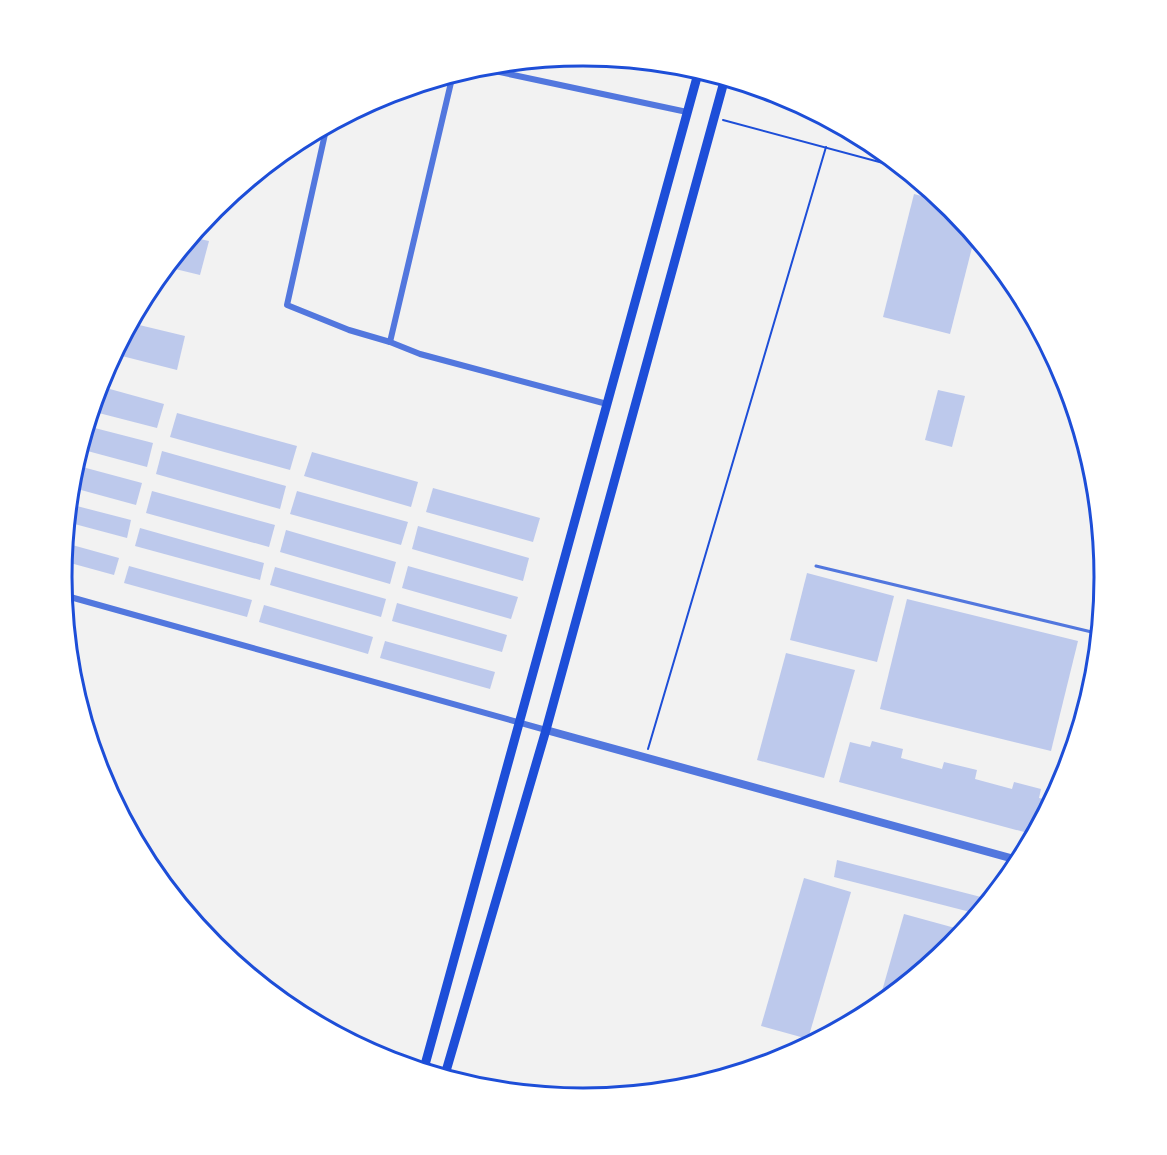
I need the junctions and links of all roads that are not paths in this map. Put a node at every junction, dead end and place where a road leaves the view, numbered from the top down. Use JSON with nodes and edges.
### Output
{"nodes":[{"id":1,"x":502,"y":73,"type":"edge"},
{"id":2,"x":696,"y":79,"type":"edge"},
{"id":3,"x":451,"y":83,"type":"edge"},
{"id":4,"x":723,"y":85,"type":"edge"},
{"id":5,"x":687,"y":112,"type":"junction"},
{"id":6,"x":324,"y":137,"type":"edge"},
{"id":7,"x":390,"y":342,"type":"junction"},
{"id":8,"x":607,"y":404,"type":"junction"},
{"id":9,"x":816,"y":566,"type":"dead end"},
{"id":10,"x":73,"y":598,"type":"edge"},
{"id":11,"x":1092,"y":632,"type":"edge"},
{"id":12,"x":519,"y":723,"type":"junction"},
{"id":13,"x":546,"y":730,"type":"junction"},
{"id":14,"x":1011,"y":858,"type":"edge"},
{"id":15,"x":425,"y":1064,"type":"edge"},
{"id":16,"x":446,"y":1070,"type":"edge"}],
"edges":[{"from":1,"to":5,"type":"street"},
{"from":2,"to":5,"type":"main road"},
{"from":3,"to":7,"type":"street"},
{"from":4,"to":13,"type":"main road"},
{"from":5,"to":8,"type":"main road"},
{"from":6,"to":7,"type":"street"},
{"from":7,"to":8,"type":"street"},
{"from":8,"to":12,"type":"main road"},
{"from":9,"to":11,"type":"lane"},
{"from":10,"to":12,"type":"street"},
{"from":12,"to":13,"type":"street"},
{"from":12,"to":15,"type":"main road"},
{"from":13,"to":14,"type":"street"},
{"from":13,"to":16,"type":"main road"}]}
